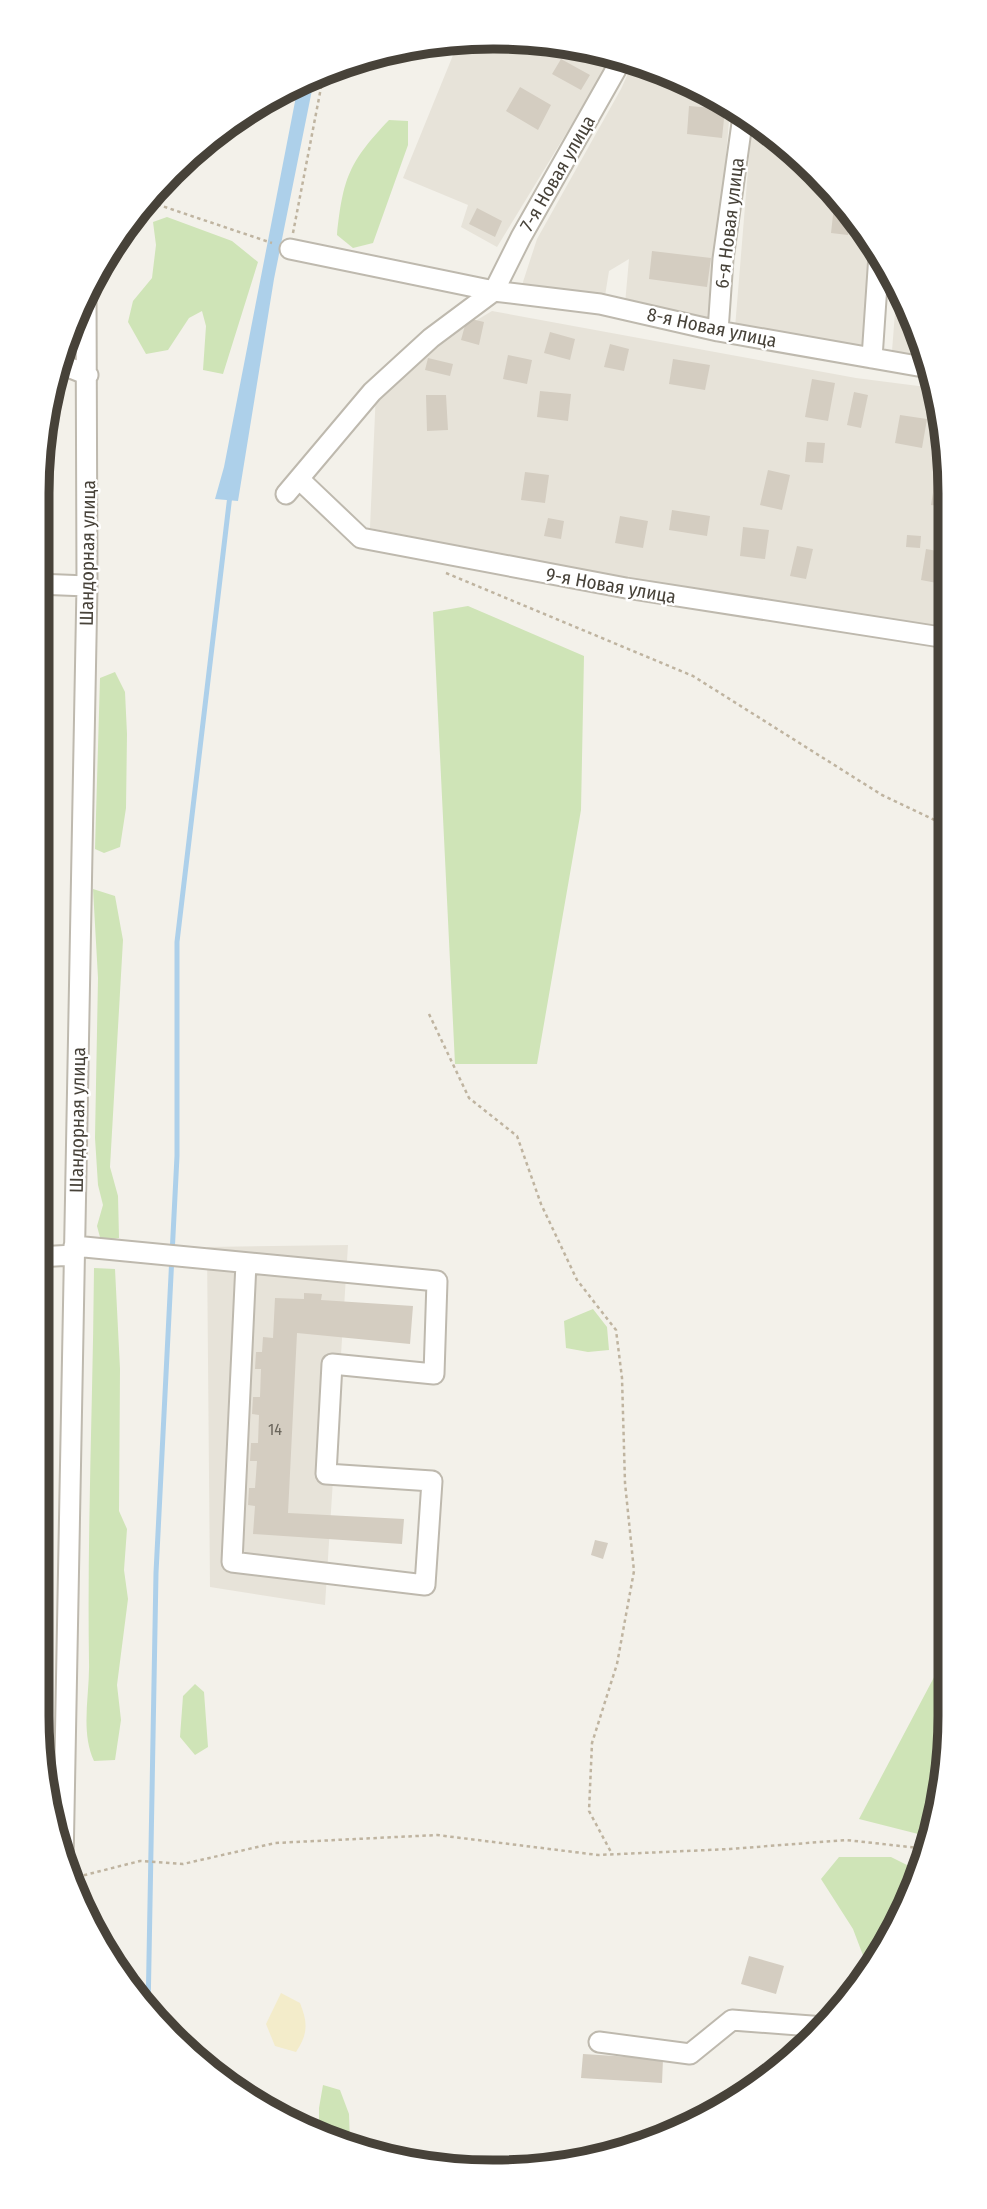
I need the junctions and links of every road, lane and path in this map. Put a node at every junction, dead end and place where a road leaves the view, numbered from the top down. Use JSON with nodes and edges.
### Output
{"nodes":[{"id":1,"x":617,"y":67,"type":"edge"},
{"id":2,"x":322,"y":84,"type":"edge"},
{"id":3,"x":742,"y":125,"type":"edge"},
{"id":4,"x":156,"y":204,"type":"edge"},
{"id":5,"x":290,"y":249,"type":"junction"},
{"id":6,"x":877,"y":270,"type":"edge"},
{"id":7,"x":494,"y":291,"type":"junction"},
{"id":8,"x":87,"y":315,"type":"edge"},
{"id":9,"x":719,"y":331,"type":"junction"},
{"id":10,"x":872,"y":358,"type":"junction"},
{"id":11,"x":919,"y":366,"type":"edge"},
{"id":12,"x":68,"y":367,"type":"edge"},
{"id":13,"x":88,"y":375,"type":"junction"},
{"id":14,"x":437,"y":570,"type":"dead end"},
{"id":15,"x":49,"y":584,"type":"edge"},
{"id":16,"x":86,"y":586,"type":"junction"},
{"id":17,"x":938,"y":637,"type":"edge"},
{"id":18,"x":938,"y":822,"type":"edge"},
{"id":19,"x":429,"y":1014,"type":"dead end"},
{"id":20,"x":74,"y":1251,"type":"junction"},
{"id":21,"x":49,"y":1254,"type":"edge"},
{"id":22,"x":246,"y":1263,"type":"junction"},
{"id":23,"x":63,"y":1825,"type":"edge"},
{"id":24,"x":917,"y":1848,"type":"edge"},
{"id":25,"x":612,"y":1854,"type":"junction"},
{"id":26,"x":80,"y":1877,"type":"edge"},
{"id":27,"x":812,"y":2026,"type":"edge"},
{"id":28,"x":599,"y":2042,"type":"dead end"}],
"edges":[{"from":1,"to":7,"type":"street","name":"7-я Новая улица"},
{"from":2,"to":5,"type":"path"},
{"from":3,"to":9,"type":"street","name":"6-я Новая улица"},
{"from":4,"to":5,"type":"path"},
{"from":5,"to":7,"type":"street","name":"8-я Новая улица"},
{"from":6,"to":10,"type":"street"},
{"from":7,"to":9,"type":"street","name":"8-я Новая улица"},
{"from":7,"to":17,"type":"street","name":"9-я Новая улица"},
{"from":8,"to":13,"type":"street","name":"Шандорная улица"},
{"from":9,"to":10,"type":"street","name":"8-я Новая улица"},
{"from":10,"to":11,"type":"street","name":"8-я Новая улица"},
{"from":12,"to":13,"type":"street"},
{"from":13,"to":16,"type":"street","name":"Шандорная улица"},
{"from":14,"to":18,"type":"path"},
{"from":15,"to":16,"type":"street"},
{"from":16,"to":20,"type":"street","name":"Шандорная улица"},
{"from":19,"to":25,"type":"path"},
{"from":20,"to":21,"type":"street"},
{"from":20,"to":22,"type":"street"},
{"from":20,"to":23,"type":"street","name":"Шандорная улица"},
{"from":22,"to":22,"type":"street"},
{"from":24,"to":25,"type":"path"},
{"from":25,"to":26,"type":"path"},
{"from":27,"to":28,"type":"street"}]}
